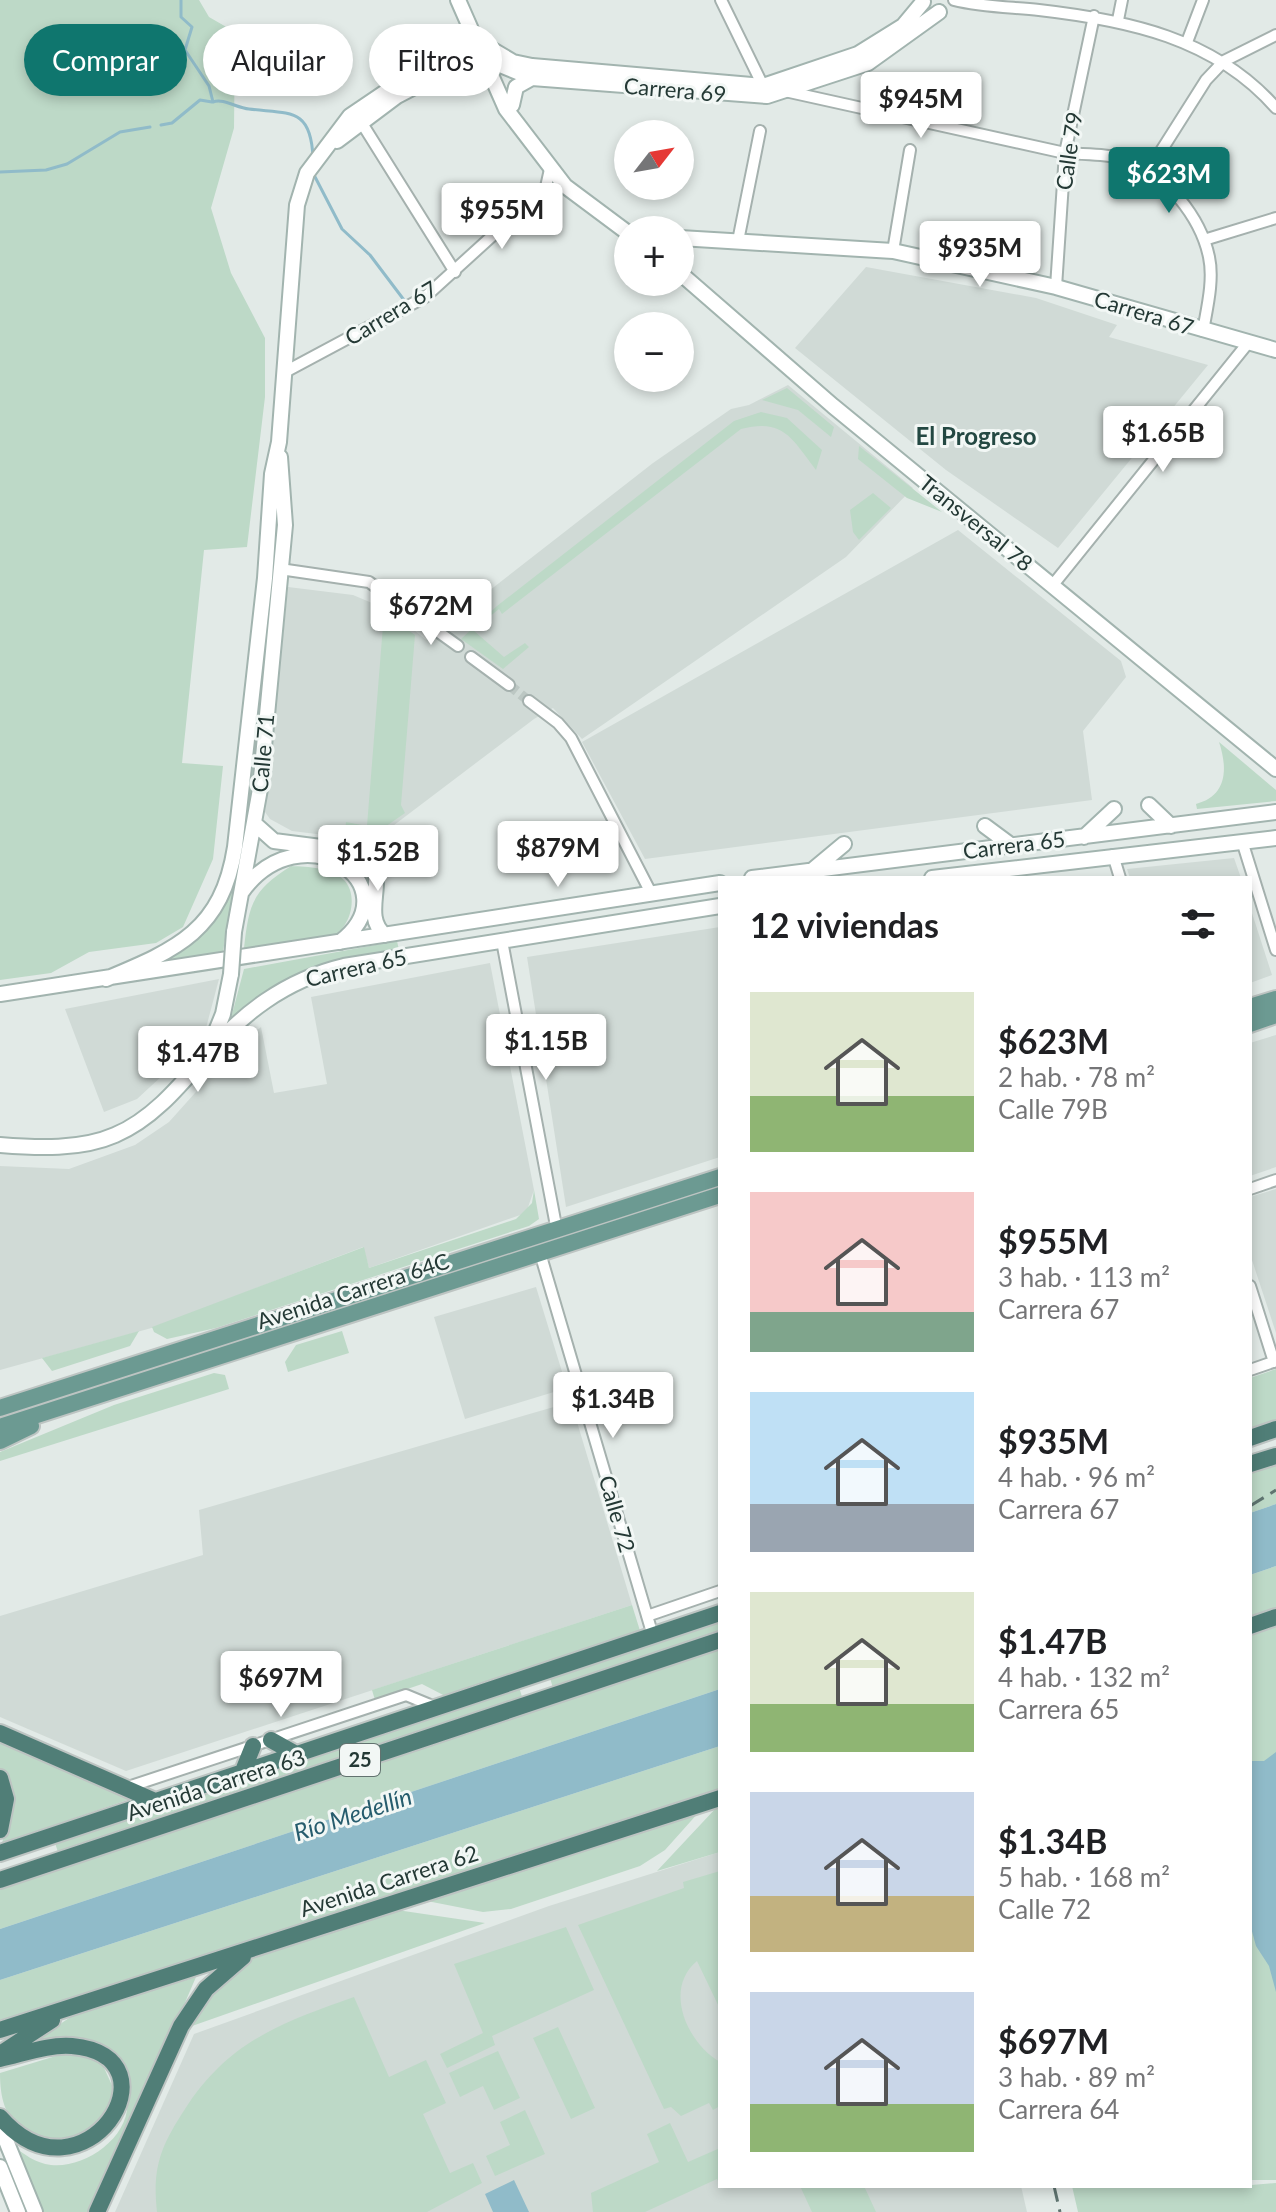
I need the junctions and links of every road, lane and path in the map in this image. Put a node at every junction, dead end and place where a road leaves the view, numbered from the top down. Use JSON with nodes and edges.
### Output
{"nodes":[{"id":1,"x":721,"y":0,"type":"edge"},
{"id":2,"x":732,"y":0,"type":"edge"},
{"id":3,"x":1122,"y":0,"type":"edge"},
{"id":4,"x":1203,"y":0,"type":"edge"},
{"id":5,"x":920,"y":1,"type":"edge"},
{"id":6,"x":949,"y":4,"type":"edge"},
{"id":7,"x":461,"y":5,"type":"edge"},
{"id":8,"x":729,"y":15,"type":"junction"},
{"id":9,"x":1094,"y":16,"type":"junction"},
{"id":10,"x":1118,"y":20,"type":"junction"},
{"id":11,"x":470,"y":24,"type":"edge"},
{"id":12,"x":1276,"y":35,"type":"edge"},
{"id":13,"x":1187,"y":42,"type":"junction"},
{"id":14,"x":502,"y":59,"type":"edge"},
{"id":15,"x":1224,"y":61,"type":"junction"},
{"id":16,"x":502,"y":62,"type":"edge"},
{"id":17,"x":532,"y":78,"type":"junction"},
{"id":18,"x":502,"y":86,"type":"edge"},
{"id":19,"x":765,"y":91,"type":"junction"},
{"id":20,"x":785,"y":91,"type":"junction"},
{"id":21,"x":387,"y":96,"type":"edge"},
{"id":22,"x":501,"y":96,"type":"edge"},
{"id":23,"x":512,"y":105,"type":"junction"},
{"id":24,"x":1276,"y":108,"type":"edge"},
{"id":25,"x":357,"y":117,"type":"junction"},
{"id":26,"x":519,"y":123,"type":"junction"},
{"id":27,"x":760,"y":131,"type":"dead end"},
{"id":28,"x":910,"y":150,"type":"dead end"},
{"id":29,"x":1065,"y":153,"type":"junction"},
{"id":30,"x":550,"y":169,"type":"junction"},
{"id":31,"x":1149,"y":170,"type":"junction"},
{"id":32,"x":565,"y":186,"type":"junction"},
{"id":33,"x":546,"y":187,"type":"junction"},
{"id":34,"x":1276,"y":218,"type":"edge"},
{"id":35,"x":614,"y":223,"type":"edge"},
{"id":36,"x":694,"y":238,"type":"edge"},
{"id":37,"x":1204,"y":240,"type":"junction"},
{"id":38,"x":738,"y":241,"type":"junction"},
{"id":39,"x":893,"y":251,"type":"junction"},
{"id":40,"x":455,"y":272,"type":"junction"},
{"id":41,"x":694,"y":285,"type":"edge"},
{"id":42,"x":1056,"y":287,"type":"junction"},
{"id":43,"x":1203,"y":331,"type":"junction"},
{"id":44,"x":1248,"y":343,"type":"junction"},
{"id":45,"x":1276,"y":350,"type":"edge"},
{"id":46,"x":283,"y":373,"type":"junction"},
{"id":47,"x":279,"y":442,"type":"junction"},
{"id":48,"x":266,"y":557,"type":"junction"},
{"id":49,"x":280,"y":569,"type":"junction"},
{"id":50,"x":1052,"y":586,"type":"junction"},
{"id":51,"x":458,"y":646,"type":"dead end"},
{"id":52,"x":471,"y":657,"type":"dead end"},
{"id":53,"x":509,"y":685,"type":"tunnel mouth"},
{"id":54,"x":529,"y":701,"type":"tunnel mouth"},
{"id":55,"x":1276,"y":769,"type":"edge"},
{"id":56,"x":1149,"y":805,"type":"dead end"},
{"id":57,"x":1114,"y":809,"type":"dead end"},
{"id":58,"x":1276,"y":812,"type":"edge"},
{"id":59,"x":256,"y":825,"type":"junction"},
{"id":60,"x":985,"y":826,"type":"dead end"},
{"id":61,"x":1171,"y":826,"type":"junction"},
{"id":62,"x":1084,"y":837,"type":"junction"},
{"id":63,"x":1276,"y":838,"type":"edge"},
{"id":64,"x":1242,"y":841,"type":"junction"},
{"id":65,"x":844,"y":844,"type":"dead end"},
{"id":66,"x":1012,"y":846,"type":"junction"},
{"id":67,"x":1113,"y":855,"type":"junction"},
{"id":68,"x":376,"y":864,"type":"junction"},
{"id":69,"x":813,"y":870,"type":"junction"},
{"id":70,"x":984,"y":875,"type":"edge"},
{"id":71,"x":767,"y":876,"type":"edge"},
{"id":72,"x":1119,"y":876,"type":"edge"},
{"id":73,"x":358,"y":879,"type":"junction"},
{"id":74,"x":718,"y":883,"type":"edge"},
{"id":75,"x":651,"y":893,"type":"junction"},
{"id":76,"x":239,"y":897,"type":"junction"},
{"id":77,"x":376,"y":897,"type":"junction"},
{"id":78,"x":718,"y":906,"type":"edge"},
{"id":79,"x":385,"y":935,"type":"junction"},
{"id":80,"x":502,"y":941,"type":"junction"},
{"id":81,"x":337,"y":944,"type":"junction"},
{"id":82,"x":1276,"y":950,"type":"edge"},
{"id":83,"x":106,"y":979,"type":"junction"},
{"id":84,"x":0,"y":994,"type":"edge"},
{"id":85,"x":1276,"y":999,"type":"edge"},
{"id":86,"x":1252,"y":1006,"type":"edge"},
{"id":87,"x":1276,"y":1015,"type":"edge"},
{"id":88,"x":1252,"y":1023,"type":"edge"},
{"id":89,"x":205,"y":1057,"type":"junction"},
{"id":90,"x":1,"y":1145,"type":"edge"},
{"id":91,"x":718,"y":1178,"type":"edge"},
{"id":92,"x":1276,"y":1180,"type":"edge"},
{"id":93,"x":1252,"y":1188,"type":"edge"},
{"id":94,"x":718,"y":1196,"type":"edge"},
{"id":95,"x":557,"y":1231,"type":"junction"},
{"id":96,"x":540,"y":1253,"type":"junction"},
{"id":97,"x":1252,"y":1292,"type":"edge"},
{"id":98,"x":1275,"y":1361,"type":"edge"},
{"id":99,"x":1252,"y":1369,"type":"edge"},
{"id":100,"x":47,"y":1393,"type":"junction"},
{"id":101,"x":0,"y":1398,"type":"edge"},
{"id":102,"x":79,"y":1402,"type":"junction"},
{"id":103,"x":0,"y":1408,"type":"edge"},
{"id":104,"x":0,"y":1427,"type":"edge"},
{"id":105,"x":1276,"y":1429,"type":"edge"},
{"id":106,"x":1252,"y":1437,"type":"edge"},
{"id":107,"x":0,"y":1441,"type":"edge"},
{"id":108,"x":1276,"y":1456,"type":"edge"},
{"id":109,"x":1252,"y":1463,"type":"edge"},
{"id":110,"x":718,"y":1592,"type":"edge"},
{"id":111,"x":718,"y":1614,"type":"edge"},
{"id":112,"x":647,"y":1616,"type":"junction"},
{"id":113,"x":1276,"y":1617,"type":"edge"},
{"id":114,"x":1252,"y":1625,"type":"edge"},
{"id":115,"x":653,"y":1636,"type":"junction"},
{"id":116,"x":718,"y":1641,"type":"edge"},
{"id":117,"x":437,"y":1708,"type":"junction"},
{"id":118,"x":0,"y":1733,"type":"edge"},
{"id":119,"x":271,"y":1740,"type":"junction"},
{"id":120,"x":253,"y":1746,"type":"junction"},
{"id":121,"x":296,"y":1754,"type":"junction"},
{"id":122,"x":243,"y":1771,"type":"junction"},
{"id":123,"x":0,"y":1778,"type":"edge"},
{"id":124,"x":125,"y":1788,"type":"junction"},
{"id":125,"x":718,"y":1799,"type":"edge"},
{"id":126,"x":155,"y":1801,"type":"junction"},
{"id":127,"x":0,"y":1830,"type":"edge"},
{"id":128,"x":32,"y":1843,"type":"junction"},
{"id":129,"x":0,"y":1853,"type":"edge"},
{"id":130,"x":0,"y":1878,"type":"edge"},
{"id":131,"x":252,"y":1950,"type":"junction"},
{"id":132,"x":72,"y":2007,"type":"junction"},
{"id":133,"x":0,"y":2030,"type":"edge"},
{"id":134,"x":0,"y":2056,"type":"edge"},
{"id":135,"x":0,"y":2117,"type":"edge"},
{"id":136,"x":0,"y":2126,"type":"edge"},
{"id":137,"x":0,"y":2167,"type":"edge"},
{"id":138,"x":18,"y":2212,"type":"edge"},
{"id":139,"x":35,"y":2212,"type":"edge"},
{"id":140,"x":97,"y":2212,"type":"edge"}],
"edges":[{"from":1,"to":8,"type":"street"},
{"from":2,"to":8,"type":"street"},
{"from":3,"to":10,"type":"street"},
{"from":4,"to":13,"type":"street"},
{"from":5,"to":6,"type":"main road"},
{"from":5,"to":19,"type":"main road","name":"Carrera 69"},
{"from":6,"to":9,"type":"street"},
{"from":6,"to":20,"type":"main road","name":"Carrera 69"},
{"from":7,"to":11,"type":"main road"},
{"from":8,"to":19,"type":"street"},
{"from":9,"to":10,"type":"street"},
{"from":9,"to":29,"type":"street","name":"Calle 79"},
{"from":10,"to":13,"type":"street"},
{"from":12,"to":15,"type":"street"},
{"from":13,"to":15,"type":"street"},
{"from":14,"to":19,"type":"main road","name":"Carrera 69"},
{"from":15,"to":24,"type":"street"},
{"from":15,"to":31,"type":"street"},
{"from":16,"to":17,"type":"main road","name":"Carrera 69"},
{"from":17,"to":19,"type":"main road","name":"Carrera 69"},
{"from":17,"to":23,"type":"main road"},
{"from":18,"to":23,"type":"main road"},
{"from":19,"to":20,"type":"main road","name":"Carrera 69"},
{"from":20,"to":29,"type":"street"},
{"from":21,"to":25,"type":"main road"},
{"from":22,"to":26,"type":"main road"},
{"from":23,"to":26,"type":"main road"},
{"from":25,"to":40,"type":"street"},
{"from":25,"to":46,"type":"main road","name":"Calle 71"},
{"from":26,"to":30,"type":"main road"},
{"from":27,"to":38,"type":"street"},
{"from":28,"to":39,"type":"street"},
{"from":29,"to":31,"type":"street"},
{"from":29,"to":42,"type":"street","name":"Calle 79"},
{"from":30,"to":32,"type":"main road"},
{"from":30,"to":33,"type":"street"},
{"from":31,"to":37,"type":"street"},
{"from":32,"to":33,"type":"street"},
{"from":32,"to":35,"type":"main road"},
{"from":33,"to":40,"type":"street","name":"Carrera 67"},
{"from":34,"to":37,"type":"street"},
{"from":36,"to":38,"type":"main road","name":"Carrera 67"},
{"from":37,"to":43,"type":"street"},
{"from":38,"to":39,"type":"main road","name":"Carrera 67"},
{"from":39,"to":42,"type":"main road","name":"Carrera 67"},
{"from":40,"to":46,"type":"street","name":"Carrera 67"},
{"from":41,"to":50,"type":"main road","name":"Transversal 78"},
{"from":42,"to":43,"type":"main road","name":"Carrera 67"},
{"from":43,"to":44,"type":"main road","name":"Carrera 67"},
{"from":44,"to":45,"type":"main road","name":"Carrera 67"},
{"from":44,"to":50,"type":"street"},
{"from":46,"to":47,"type":"main road","name":"Calle 71"},
{"from":47,"to":48,"type":"main road","name":"Calle 71"},
{"from":47,"to":49,"type":"main road","name":"Calle 71"},
{"from":48,"to":49,"type":"main road"},
{"from":48,"to":83,"type":"main road","name":"Calle 71"},
{"from":49,"to":51,"type":"street"},
{"from":49,"to":59,"type":"main road","name":"Calle 71"},
{"from":50,"to":55,"type":"main road","name":"Transversal 78"},
{"from":52,"to":53,"type":"street"},
{"from":54,"to":75,"type":"street"},
{"from":56,"to":61,"type":"main road"},
{"from":57,"to":62,"type":"main road"},
{"from":58,"to":61,"type":"main road","name":"Carrera 65"},
{"from":59,"to":68,"type":"main road"},
{"from":59,"to":76,"type":"main road","name":"Calle 71"},
{"from":60,"to":66,"type":"main road"},
{"from":61,"to":62,"type":"main road","name":"Carrera 65"},
{"from":62,"to":66,"type":"main road","name":"Carrera 65"},
{"from":63,"to":64,"type":"main road","name":"Carrera 65"},
{"from":64,"to":67,"type":"main road","name":"Carrera 65"},
{"from":64,"to":82,"type":"street"},
{"from":65,"to":69,"type":"main road"},
{"from":66,"to":69,"type":"main road","name":"Carrera 65"},
{"from":67,"to":70,"type":"main road","name":"Carrera 65"},
{"from":67,"to":72,"type":"street"},
{"from":68,"to":73,"type":"main road"},
{"from":68,"to":77,"type":"main road"},
{"from":69,"to":71,"type":"main road","name":"Carrera 65"},
{"from":73,"to":76,"type":"main road"},
{"from":73,"to":77,"type":"main road"},
{"from":73,"to":81,"type":"main road"},
{"from":74,"to":75,"type":"main road","name":"Carrera 65"},
{"from":75,"to":79,"type":"main road","name":"Carrera 65"},
{"from":76,"to":89,"type":"main road","name":"Calle 71","bridge":true},
{"from":77,"to":79,"type":"main road"},
{"from":78,"to":80,"type":"main road","name":"Carrera 65"},
{"from":79,"to":81,"type":"main road","name":"Carrera 65"},
{"from":80,"to":89,"type":"main road","name":"Carrera 65"},
{"from":80,"to":95,"type":"street"},
{"from":81,"to":83,"type":"main road","name":"Carrera 65"},
{"from":83,"to":84,"type":"main road","name":"Carrera 65"},
{"from":85,"to":86,"type":"main road"},
{"from":87,"to":88,"type":"main road"},
{"from":89,"to":90,"type":"main road","name":"Carrera 65"},
{"from":91,"to":95,"type":"main road","name":"Avenida Carrera 64C"},
{"from":92,"to":93,"type":"street"},
{"from":94,"to":96,"type":"main road","name":"Avenida Carrera 64C"},
{"from":95,"to":100,"type":"main road","name":"Avenida Carrera 64C"},
{"from":96,"to":102,"type":"main road","name":"Avenida Carrera 64C"},
{"from":96,"to":112,"type":"street","name":"Calle 72"},
{"from":97,"to":98,"type":"street"},
{"from":98,"to":99,"type":"street"},
{"from":100,"to":101,"type":"main road"},
{"from":100,"to":103,"type":"main road","name":"Avenida Carrera 64C"},
{"from":102,"to":104,"type":"main road","name":"Avenida Carrera 64C"},
{"from":102,"to":107,"type":"main road"},
{"from":105,"to":106,"type":"highway"},
{"from":108,"to":109,"type":"highway"},
{"from":110,"to":112,"type":"street"},
{"from":111,"to":115,"type":"highway","name":"Avenida Carrera 63","number":"25"},
{"from":112,"to":115,"type":"street","name":"Calle 72"},
{"from":113,"to":114,"type":"highway"},
{"from":115,"to":117,"type":"highway","name":"Avenida Carrera 63","number":"25"},
{"from":116,"to":130,"type":"highway","name":"Avenida Carrera 63","number":"25"},
{"from":117,"to":119,"type":"street"},
{"from":117,"to":121,"type":"highway","name":"Avenida Carrera 63","number":"25"},
{"from":118,"to":124,"type":"highway"},
{"from":119,"to":120,"type":"street"},
{"from":119,"to":121,"type":"highway"},
{"from":120,"to":122,"type":"highway"},
{"from":120,"to":124,"type":"street"},
{"from":121,"to":122,"type":"highway","name":"Avenida Carrera 63","number":"25"},
{"from":122,"to":126,"type":"highway","name":"Avenida Carrera 63","number":"25"},
{"from":123,"to":127,"type":"highway"},
{"from":124,"to":126,"type":"highway"},
{"from":125,"to":131,"type":"highway","name":"Avenida Carrera 62"},
{"from":126,"to":128,"type":"highway","name":"Avenida Carrera 63","number":"25"},
{"from":128,"to":129,"type":"highway","name":"Avenida Carrera 63","number":"25"},
{"from":128,"to":130,"type":"highway"},
{"from":131,"to":132,"type":"highway","name":"Avenida Carrera 62"},
{"from":131,"to":140,"type":"highway"},
{"from":132,"to":133,"type":"highway","name":"Avenida Carrera 62"},
{"from":132,"to":134,"type":"highway","name":"Avenida Carrera 62"},
{"from":134,"to":135,"type":"highway"},
{"from":136,"to":139,"type":"main road"},
{"from":137,"to":138,"type":"main road"}]}
